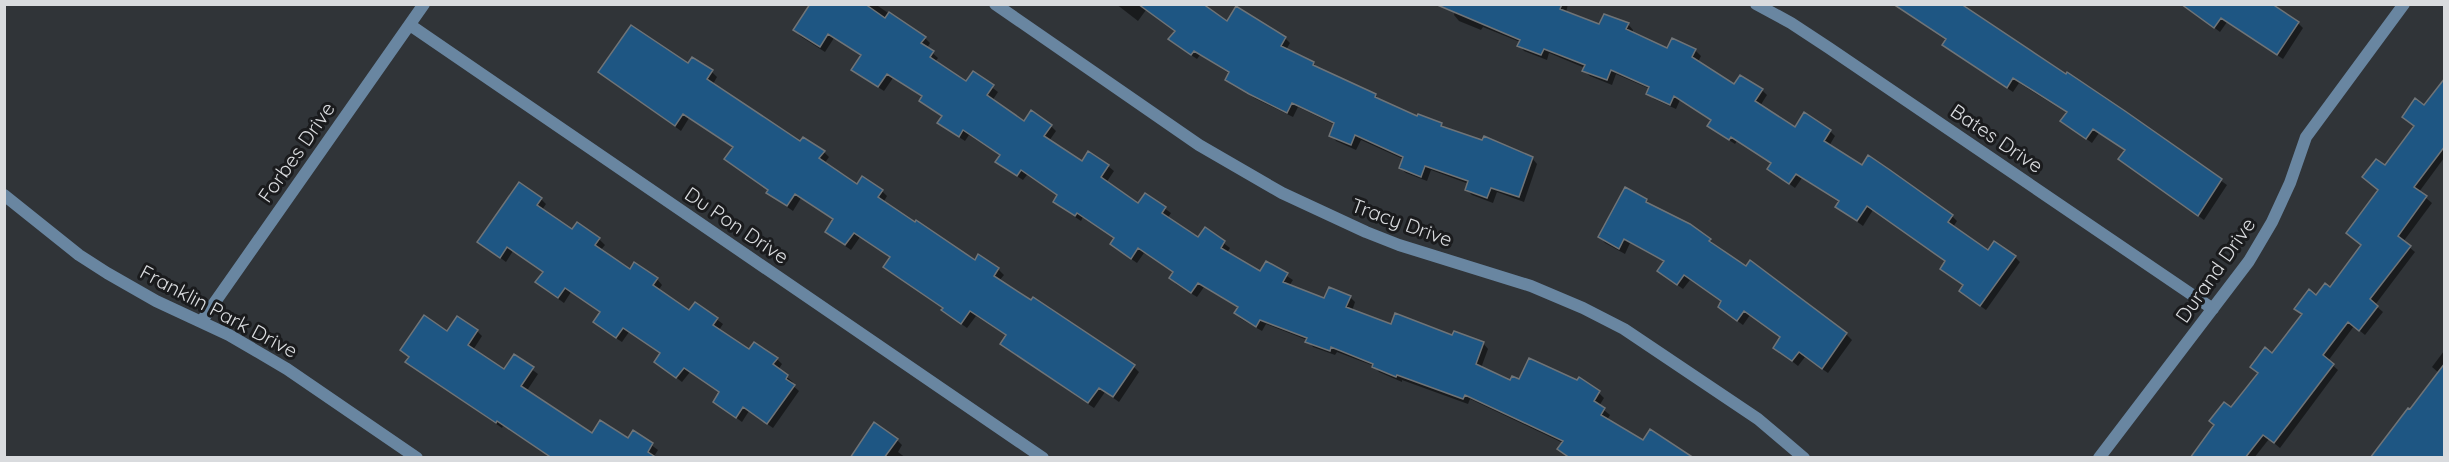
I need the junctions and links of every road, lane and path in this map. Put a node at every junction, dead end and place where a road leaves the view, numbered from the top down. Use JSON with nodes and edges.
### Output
{"nodes":[{"id":1,"x":424,"y":4,"type":"edge"},
{"id":2,"x":995,"y":4,"type":"edge"},
{"id":3,"x":1756,"y":4,"type":"edge"},
{"id":4,"x":2398,"y":6,"type":"edge"},
{"id":5,"x":410,"y":25,"type":"junction"},
{"id":6,"x":4,"y":195,"type":"edge"},
{"id":7,"x":2213,"y":309,"type":"junction"},
{"id":8,"x":201,"y":322,"type":"junction"},
{"id":9,"x":417,"y":458,"type":"edge"},
{"id":10,"x":1043,"y":458,"type":"edge"},
{"id":11,"x":1804,"y":458,"type":"edge"},
{"id":12,"x":2099,"y":458,"type":"edge"}],
"edges":[{"from":1,"to":5,"type":"street","name":"Forbes Drive"},
{"from":2,"to":11,"type":"street","name":"Tracy Drive"},
{"from":3,"to":7,"type":"street","name":"Bates Drive"},
{"from":4,"to":7,"type":"street","name":"Durand Drive"},
{"from":5,"to":8,"type":"street","name":"Forbes Drive"},
{"from":5,"to":10,"type":"street","name":"Du Pon Drive"},
{"from":6,"to":8,"type":"street","name":"Franklin Park Drive"},
{"from":7,"to":12,"type":"street","name":"Durand Drive"},
{"from":8,"to":9,"type":"street","name":"Franklin Park Drive"}]}
